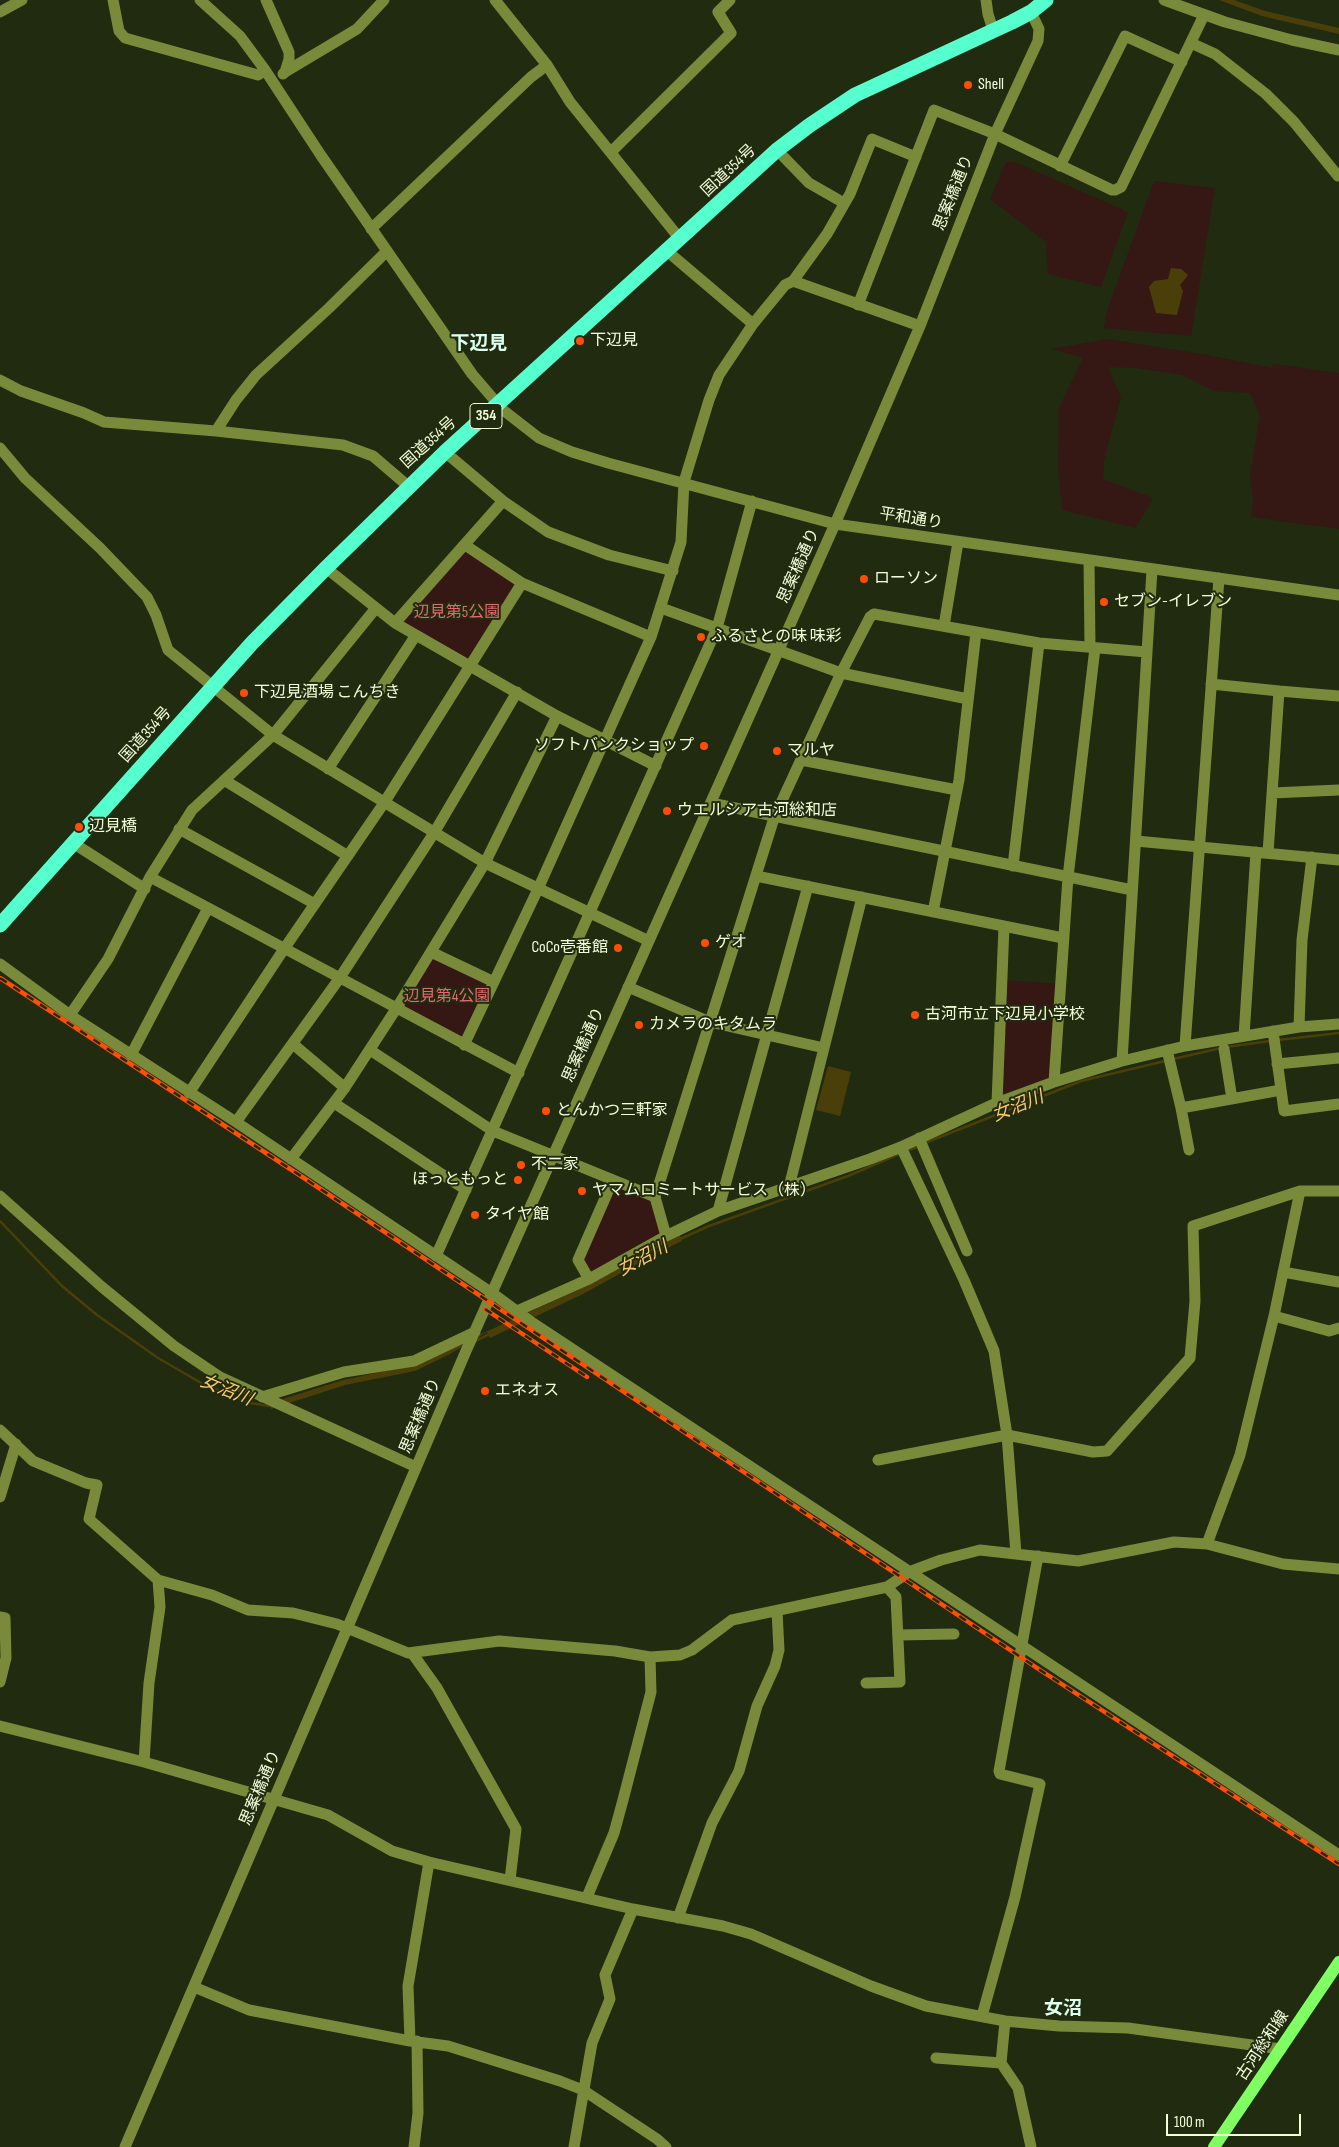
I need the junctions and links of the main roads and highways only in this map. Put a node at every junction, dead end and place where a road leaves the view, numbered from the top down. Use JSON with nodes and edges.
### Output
{"nodes":[{"id":1,"x":1046,"y":0,"type":"edge"},
{"id":2,"x":0,"y":925,"type":"edge"},
{"id":3,"x":1339,"y":1962,"type":"edge"},
{"id":4,"x":1214,"y":2147,"type":"edge"}],
"edges":[{"from":1,"to":2,"type":"highway","name":"国道354号","number":"354"},
{"from":3,"to":4,"type":"main road","name":"古河総和線"}]}
